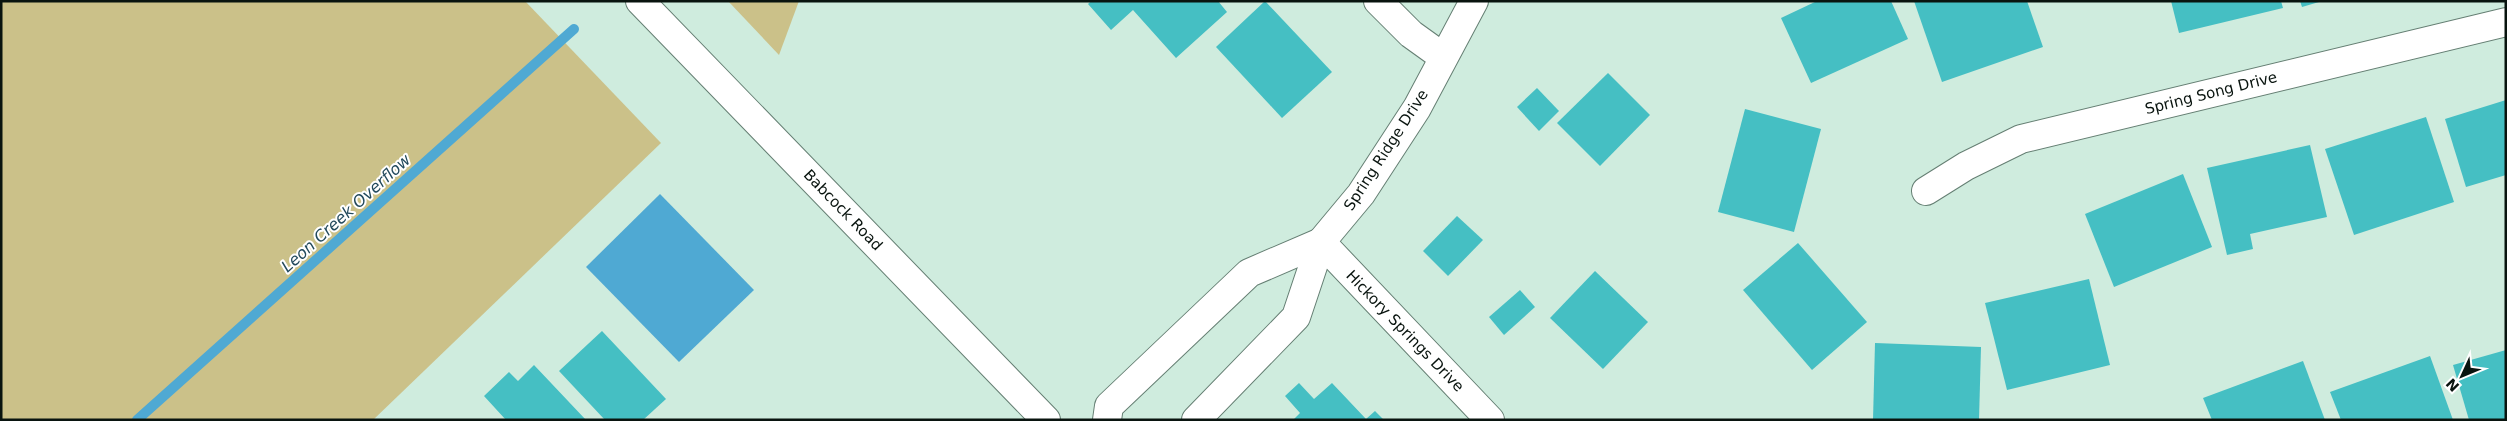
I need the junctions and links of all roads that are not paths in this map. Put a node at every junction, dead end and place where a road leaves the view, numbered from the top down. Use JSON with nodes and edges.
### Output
{"nodes":[{"id":1,"x":640,"y":1,"type":"edge"},
{"id":2,"x":1378,"y":1,"type":"edge"},
{"id":3,"x":1474,"y":1,"type":"edge"},
{"id":4,"x":2506,"y":22,"type":"edge"},
{"id":5,"x":1443,"y":57,"type":"junction"},
{"id":6,"x":1926,"y":191,"type":"dead end"},
{"id":7,"x":1320,"y":242,"type":"junction"},
{"id":8,"x":1046,"y":420,"type":"edge"},
{"id":9,"x":1107,"y":420,"type":"edge"},
{"id":10,"x":1196,"y":420,"type":"edge"},
{"id":11,"x":1490,"y":420,"type":"edge"}],
"edges":[{"from":1,"to":8,"type":"street","name":"Babcock Road"},
{"from":2,"to":5,"type":"street"},
{"from":3,"to":5,"type":"street","name":"Spring Ridge Drive"},
{"from":4,"to":6,"type":"street","name":"Spring Song Drive"},
{"from":5,"to":7,"type":"street","name":"Spring Ridge Drive"},
{"from":7,"to":9,"type":"street","name":"Spring Ridge Drive"},
{"from":7,"to":10,"type":"street","name":"Spring Ridge Drive"},
{"from":7,"to":11,"type":"street","name":"Hickory Springs Drive"}]}
